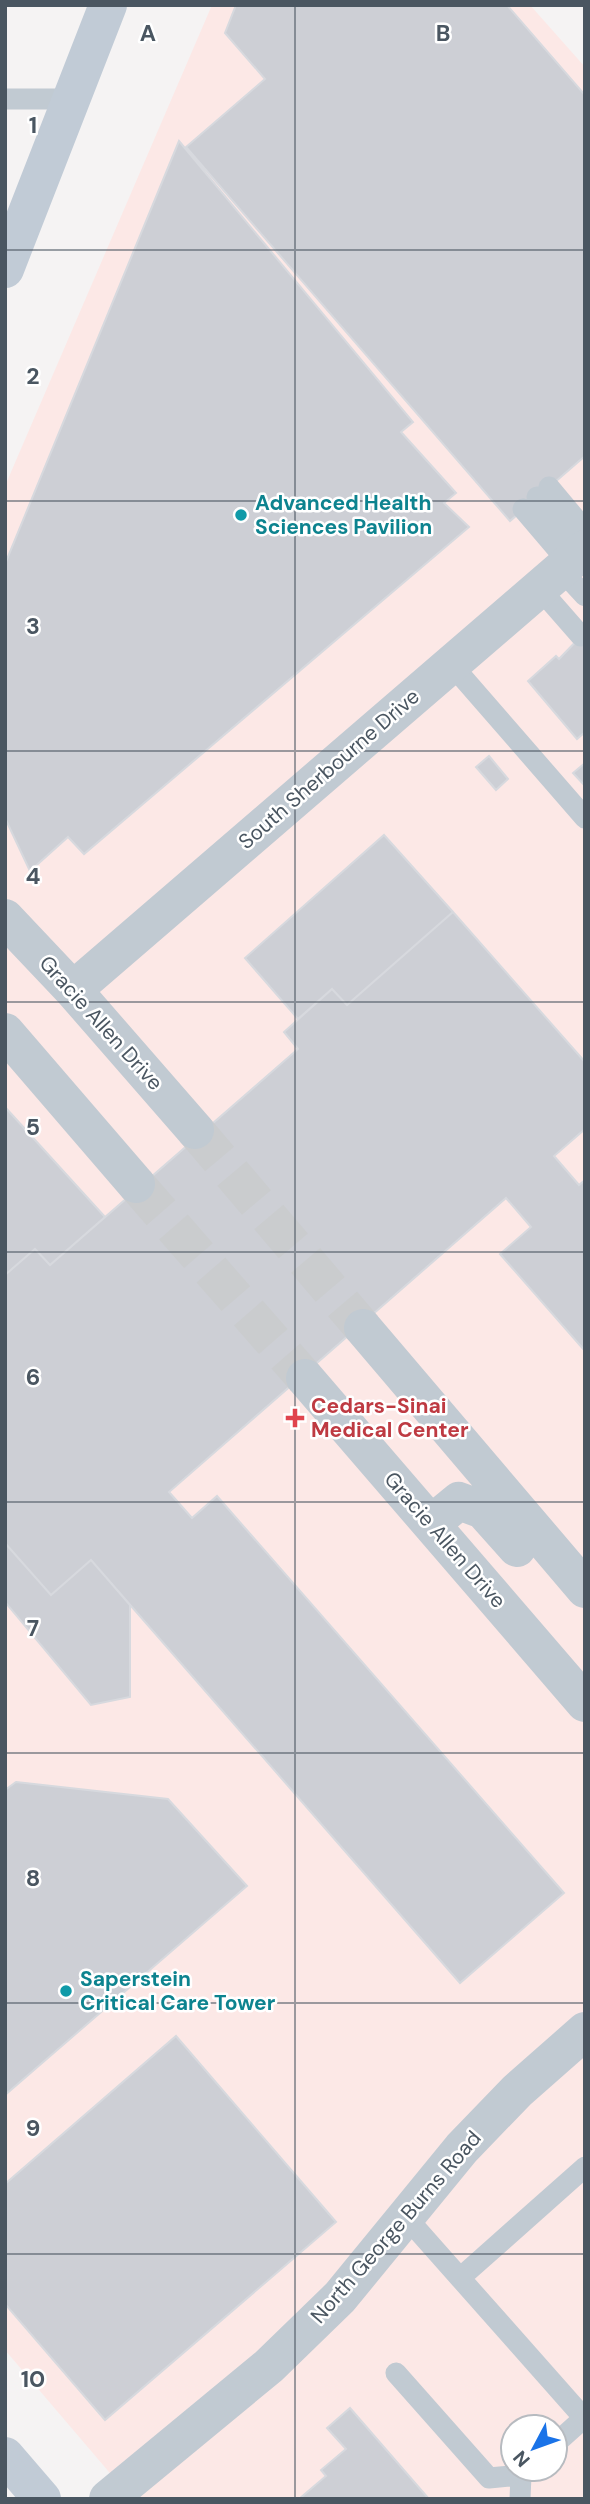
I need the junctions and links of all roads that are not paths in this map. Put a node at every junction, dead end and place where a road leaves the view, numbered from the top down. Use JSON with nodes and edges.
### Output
{"nodes":[{"id":1,"x":108,"y":5,"type":"edge"},
{"id":2,"x":5,"y":99,"type":"edge"},
{"id":3,"x":71,"y":99,"type":"junction"},
{"id":4,"x":5,"y":269,"type":"edge"},
{"id":5,"x":574,"y":563,"type":"edge"},
{"id":6,"x":580,"y":636,"type":"dead end"},
{"id":7,"x":451,"y":664,"type":"junction"},
{"id":8,"x":585,"y":818,"type":"edge"},
{"id":9,"x":5,"y":918,"type":"edge"},
{"id":10,"x":73,"y":990,"type":"junction"},
{"id":11,"x":5,"y":1032,"type":"edge"},
{"id":12,"x":195,"y":1130,"type":"tunnel mouth"},
{"id":13,"x":136,"y":1184,"type":"tunnel mouth"},
{"id":14,"x":363,"y":1328,"type":"tunnel mouth"},
{"id":15,"x":305,"y":1378,"type":"tunnel mouth"},
{"id":16,"x":431,"y":1524,"type":"junction"},
{"id":17,"x":575,"y":1577,"type":"edge"},
{"id":18,"x":585,"y":1703,"type":"edge"},
{"id":19,"x":585,"y":2031,"type":"edge"},
{"id":20,"x":585,"y":2167,"type":"edge"},
{"id":21,"x":406,"y":2217,"type":"junction"},
{"id":22,"x":460,"y":2278,"type":"junction"},
{"id":23,"x":396,"y":2373,"type":"dead end"},
{"id":24,"x":584,"y":2417,"type":"edge"},
{"id":25,"x":569,"y":2431,"type":"edge"},
{"id":26,"x":5,"y":2456,"type":"edge"},
{"id":27,"x":499,"y":2476,"type":"edge"},
{"id":28,"x":35,"y":2497,"type":"edge"},
{"id":29,"x":108,"y":2499,"type":"edge"}],
"edges":[{"from":1,"to":3,"type":"main road"},
{"from":2,"to":3,"type":"lane"},
{"from":3,"to":4,"type":"main road"},
{"from":5,"to":5,"type":"lane"},
{"from":5,"to":6,"type":"lane"},
{"from":5,"to":7,"type":"street","name":"South Sherbourne Drive"},
{"from":7,"to":8,"type":"lane"},
{"from":7,"to":10,"type":"street","name":"South Sherbourne Drive"},
{"from":9,"to":10,"type":"street","name":"Gracie Allen Drive"},
{"from":10,"to":12,"type":"street","name":"Gracie Allen Drive"},
{"from":11,"to":13,"type":"street"},
{"from":14,"to":17,"type":"street"},
{"from":15,"to":16,"type":"street","name":"Gracie Allen Drive"},
{"from":16,"to":17,"type":"street"},
{"from":16,"to":18,"type":"street","name":"Gracie Allen Drive"},
{"from":19,"to":21,"type":"street","name":"North George Burns Road"},
{"from":20,"to":22,"type":"lane"},
{"from":21,"to":22,"type":"lane"},
{"from":21,"to":29,"type":"street","name":"North George Burns Road"},
{"from":22,"to":24,"type":"lane"},
{"from":23,"to":27,"type":"lane"},
{"from":24,"to":25,"type":"lane"},
{"from":26,"to":28,"type":"main road"}]}
